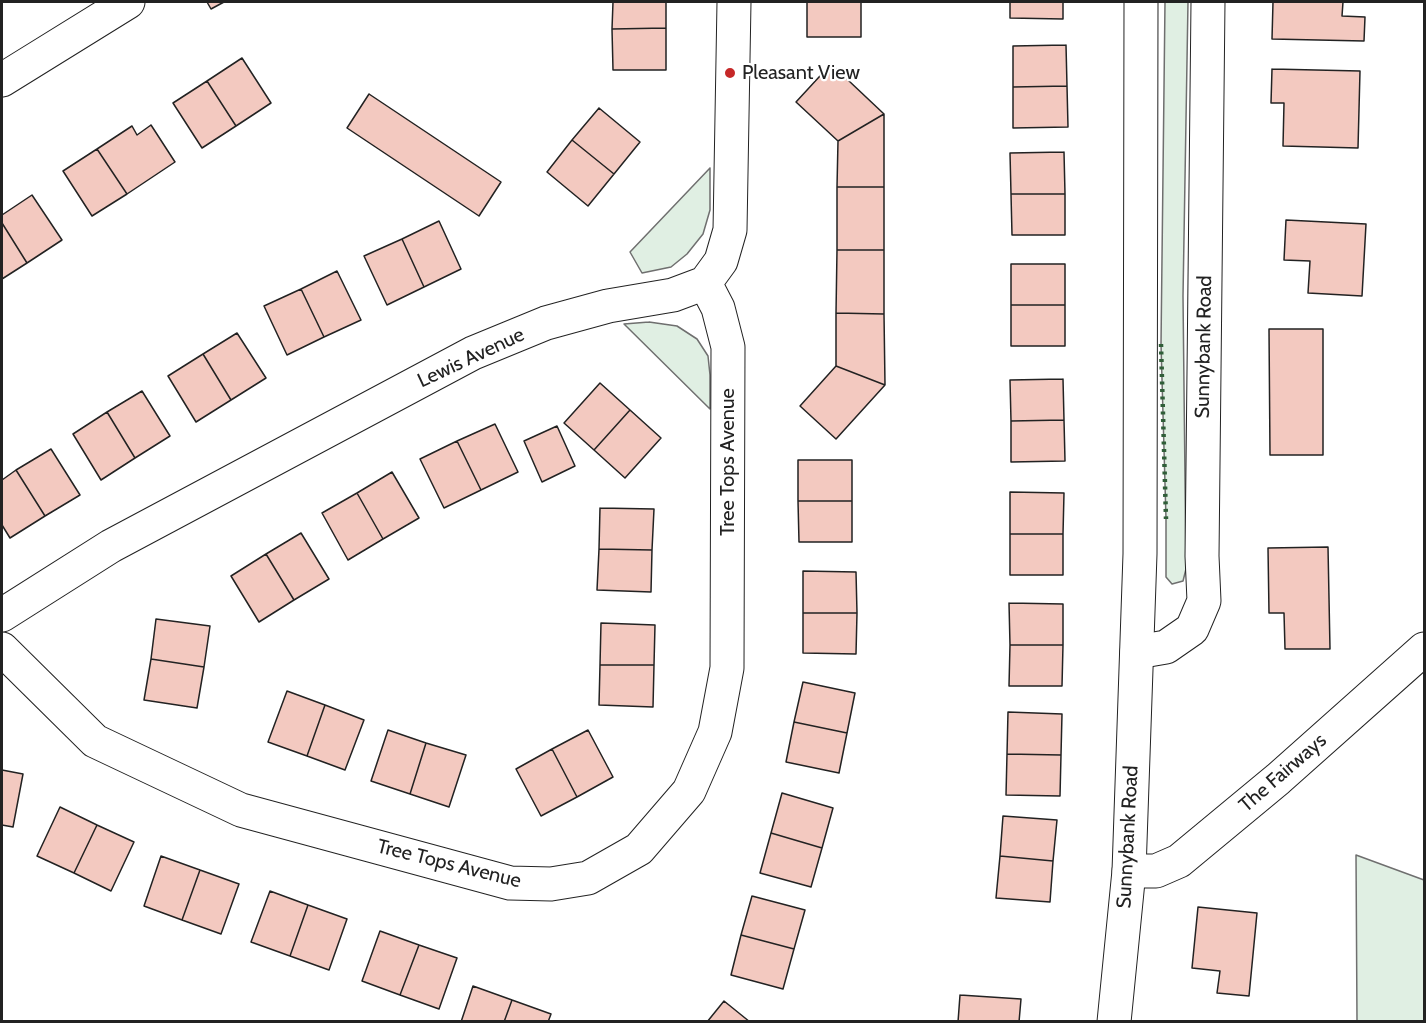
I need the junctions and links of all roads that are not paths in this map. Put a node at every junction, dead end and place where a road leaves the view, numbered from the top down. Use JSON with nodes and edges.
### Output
{"nodes":[{"id":1,"x":128,"y":2,"type":"edge"},
{"id":2,"x":734,"y":2,"type":"edge"},
{"id":3,"x":1141,"y":2,"type":"edge"},
{"id":4,"x":1208,"y":2,"type":"edge"},
{"id":5,"x":2,"y":80,"type":"edge"},
{"id":6,"x":705,"y":283,"type":"junction"},
{"id":7,"x":2,"y":615,"type":"edge"},
{"id":8,"x":2,"y":649,"type":"edge"},
{"id":9,"x":1425,"y":649,"type":"edge"},
{"id":10,"x":1137,"y":652,"type":"junction"},
{"id":11,"x":1129,"y":871,"type":"junction"},
{"id":12,"x":1114,"y":1022,"type":"edge"}],
"edges":[{"from":1,"to":5,"type":"street"},
{"from":2,"to":6,"type":"street"},
{"from":3,"to":10,"type":"street","name":"Sunnybank Road"},
{"from":4,"to":10,"type":"street","name":"Sunnybank Road"},
{"from":6,"to":7,"type":"street","name":"Lewis Avenue"},
{"from":6,"to":8,"type":"street","name":"Tree Tops Avenue"},
{"from":9,"to":11,"type":"street","name":"The Fairways"},
{"from":10,"to":11,"type":"street","name":"Sunnybank Road"},
{"from":11,"to":12,"type":"street","name":"Sunnybank Road"}]}
